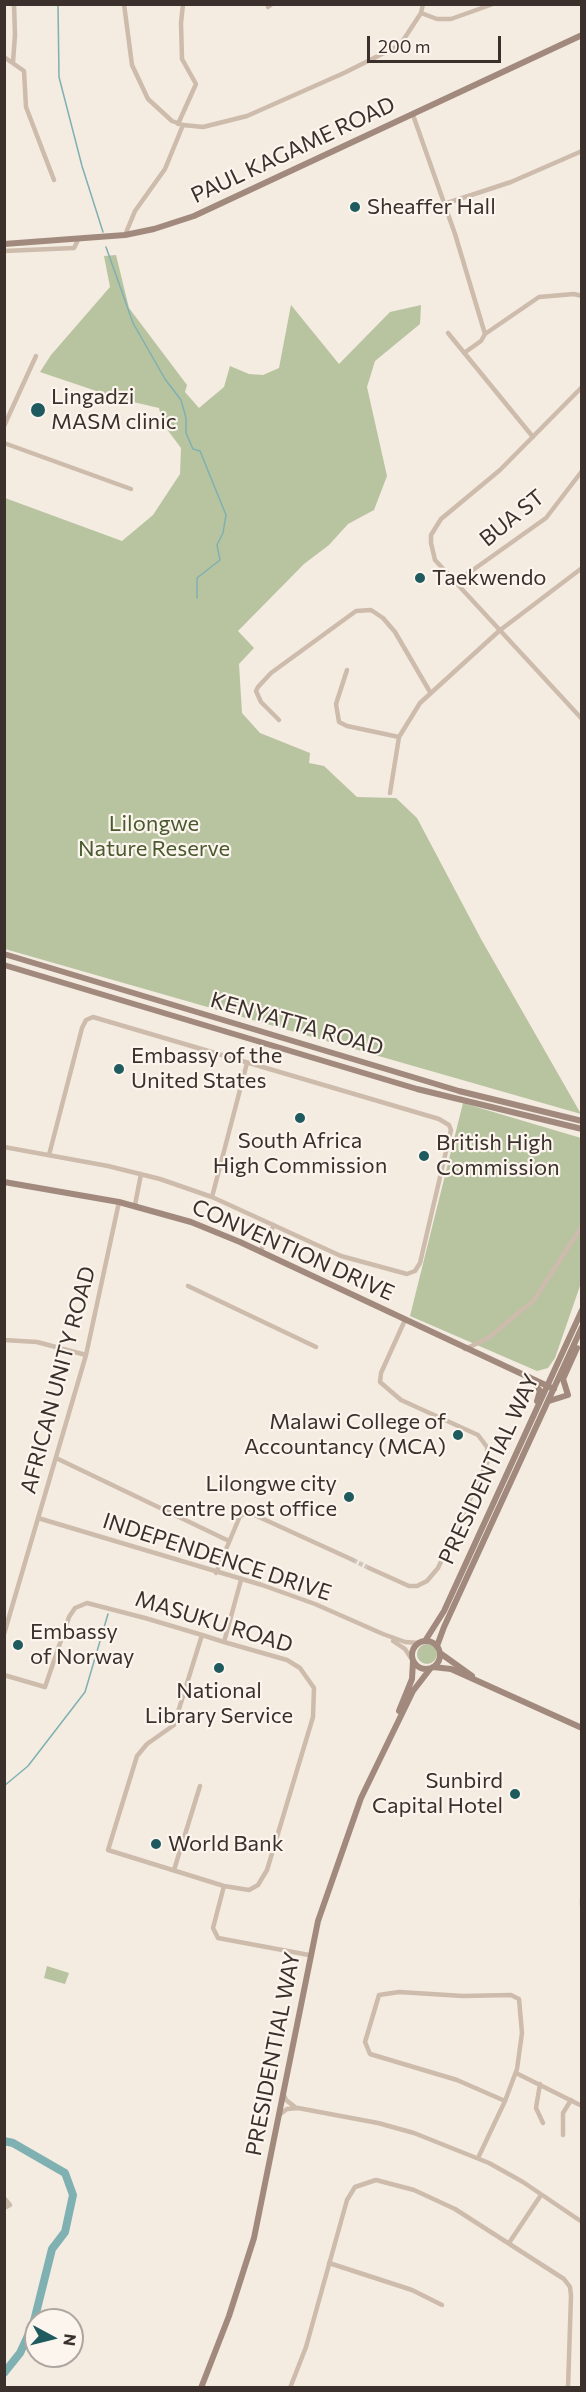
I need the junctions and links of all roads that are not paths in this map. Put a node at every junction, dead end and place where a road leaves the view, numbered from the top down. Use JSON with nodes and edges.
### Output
{"nodes":[{"id":1,"x":14,"y":4,"type":"edge"},
{"id":2,"x":124,"y":4,"type":"edge"},
{"id":3,"x":183,"y":4,"type":"edge"},
{"id":4,"x":423,"y":4,"type":"edge"},
{"id":5,"x":493,"y":4,"type":"edge"},
{"id":6,"x":421,"y":14,"type":"junction"},
{"id":7,"x":579,"y":36,"type":"edge"},
{"id":8,"x":582,"y":44,"type":"edge"},
{"id":9,"x":4,"y":57,"type":"edge"},
{"id":10,"x":13,"y":62,"type":"junction"},
{"id":11,"x":413,"y":115,"type":"junction"},
{"id":12,"x":181,"y":124,"type":"junction"},
{"id":13,"x":582,"y":151,"type":"edge"},
{"id":14,"x":54,"y":180,"type":"dead end"},
{"id":15,"x":444,"y":204,"type":"junction"},
{"id":16,"x":125,"y":235,"type":"junction"},
{"id":17,"x":78,"y":240,"type":"junction"},
{"id":18,"x":4,"y":244,"type":"edge"},
{"id":19,"x":4,"y":251,"type":"edge"},
{"id":20,"x":582,"y":296,"type":"edge"},
{"id":21,"x":448,"y":333,"type":"dead end"},
{"id":22,"x":485,"y":334,"type":"junction"},
{"id":23,"x":464,"y":353,"type":"junction"},
{"id":24,"x":36,"y":356,"type":"dead end"},
{"id":25,"x":582,"y":387,"type":"edge"},
{"id":26,"x":4,"y":426,"type":"edge"},
{"id":27,"x":533,"y":437,"type":"junction"},
{"id":28,"x":4,"y":443,"type":"edge"},
{"id":29,"x":582,"y":471,"type":"edge"},
{"id":30,"x":131,"y":489,"type":"dead end"},
{"id":31,"x":582,"y":568,"type":"edge"},
{"id":32,"x":456,"y":582,"type":"junction"},
{"id":33,"x":499,"y":631,"type":"junction"},
{"id":34,"x":347,"y":670,"type":"dead end"},
{"id":35,"x":430,"y":692,"type":"junction"},
{"id":36,"x":582,"y":718,"type":"edge"},
{"id":37,"x":279,"y":720,"type":"dead end"},
{"id":38,"x":399,"y":737,"type":"junction"},
{"id":39,"x":390,"y":793,"type":"dead end"},
{"id":40,"x":4,"y":954,"type":"edge"},
{"id":41,"x":4,"y":965,"type":"edge"},
{"id":42,"x":247,"y":1064,"type":"junction"},
{"id":43,"x":582,"y":1120,"type":"edge"},
{"id":44,"x":580,"y":1129,"type":"edge"},
{"id":45,"x":4,"y":1147,"type":"edge"},
{"id":46,"x":49,"y":1155,"type":"junction"},
{"id":47,"x":141,"y":1174,"type":"junction"},
{"id":48,"x":4,"y":1182,"type":"edge"},
{"id":49,"x":212,"y":1197,"type":"junction"},
{"id":50,"x":119,"y":1202,"type":"junction"},
{"id":51,"x":135,"y":1205,"type":"junction"},
{"id":52,"x":274,"y":1225,"type":"junction"},
{"id":53,"x":582,"y":1226,"type":"edge"},
{"id":54,"x":260,"y":1252,"type":"junction"},
{"id":55,"x":188,"y":1286,"type":"dead end"},
{"id":56,"x":582,"y":1310,"type":"edge"},
{"id":57,"x":405,"y":1320,"type":"junction"},
{"id":58,"x":582,"y":1329,"type":"edge"},
{"id":59,"x":4,"y":1340,"type":"edge"},
{"id":60,"x":316,"y":1347,"type":"dead end"},
{"id":61,"x":465,"y":1349,"type":"junction"},
{"id":62,"x":477,"y":1354,"type":"junction"},
{"id":63,"x":86,"y":1355,"type":"junction"},
{"id":64,"x":556,"y":1367,"type":"junction"},
{"id":65,"x":522,"y":1374,"type":"junction"},
{"id":66,"x":551,"y":1388,"type":"junction"},
{"id":67,"x":549,"y":1401,"type":"junction"},
{"id":68,"x":517,"y":1452,"type":"junction"},
{"id":69,"x":56,"y":1458,"type":"junction"},
{"id":70,"x":38,"y":1518,"type":"junction"},
{"id":71,"x":229,"y":1540,"type":"junction"},
{"id":72,"x":353,"y":1560,"type":"tunnel mouth"},
{"id":73,"x":369,"y":1568,"type":"tunnel mouth"},
{"id":74,"x":216,"y":1573,"type":"junction"},
{"id":75,"x":241,"y":1580,"type":"junction"},
{"id":76,"x":4,"y":1634,"type":"edge"},
{"id":77,"x":383,"y":1634,"type":"junction"},
{"id":78,"x":202,"y":1635,"type":"junction"},
{"id":79,"x":224,"y":1642,"type":"junction"},
{"id":80,"x":422,"y":1642,"type":"junction"},
{"id":81,"x":439,"y":1650,"type":"junction"},
{"id":82,"x":413,"y":1661,"type":"junction"},
{"id":83,"x":432,"y":1668,"type":"junction"},
{"id":84,"x":4,"y":1675,"type":"edge"},
{"id":85,"x":480,"y":1682,"type":"junction"},
{"id":86,"x":582,"y":1728,"type":"edge"},
{"id":87,"x":392,"y":1731,"type":"junction"},
{"id":88,"x":200,"y":1786,"type":"dead end"},
{"id":89,"x":174,"y":1870,"type":"junction"},
{"id":90,"x":224,"y":1886,"type":"junction"},
{"id":91,"x":582,"y":1899,"type":"edge"},
{"id":92,"x":582,"y":1906,"type":"edge"},
{"id":93,"x":309,"y":1955,"type":"junction"},
{"id":94,"x":516,"y":2073,"type":"junction"},
{"id":95,"x":540,"y":2084,"type":"junction"},
{"id":96,"x":282,"y":2091,"type":"junction"},
{"id":97,"x":571,"y":2100,"type":"junction"},
{"id":98,"x":505,"y":2101,"type":"junction"},
{"id":99,"x":582,"y":2106,"type":"edge"},
{"id":100,"x":298,"y":2108,"type":"junction"},
{"id":101,"x":278,"y":2117,"type":"junction"},
{"id":102,"x":543,"y":2123,"type":"dead end"},
{"id":103,"x":563,"y":2135,"type":"dead end"},
{"id":104,"x":478,"y":2158,"type":"junction"},
{"id":105,"x":541,"y":2194,"type":"junction"},
{"id":106,"x":4,"y":2198,"type":"edge"},
{"id":107,"x":4,"y":2208,"type":"edge"},
{"id":108,"x":582,"y":2222,"type":"edge"},
{"id":109,"x":509,"y":2243,"type":"junction"},
{"id":110,"x":329,"y":2263,"type":"junction"},
{"id":111,"x":442,"y":2305,"type":"dead end"},
{"id":112,"x":201,"y":2388,"type":"edge"},
{"id":113,"x":290,"y":2388,"type":"edge"},
{"id":114,"x":568,"y":2388,"type":"edge"}],
"edges":[{"from":1,"to":10,"type":"street"},
{"from":2,"to":12,"type":"street"},
{"from":3,"to":12,"type":"street"},
{"from":4,"to":6,"type":"street"},
{"from":5,"to":6,"type":"street"},
{"from":6,"to":12,"type":"street"},
{"from":7,"to":8,"type":"street"},
{"from":7,"to":11,"type":"main road","name":"PAUL KAGAME ROAD"},
{"from":9,"to":10,"type":"street"},
{"from":10,"to":14,"type":"street"},
{"from":11,"to":15,"type":"street"},
{"from":11,"to":16,"type":"main road","name":"PAUL KAGAME ROAD"},
{"from":12,"to":16,"type":"street"},
{"from":13,"to":15,"type":"street"},
{"from":15,"to":22,"type":"street"},
{"from":16,"to":17,"type":"main road","name":"PAUL KAGAME ROAD"},
{"from":17,"to":18,"type":"main road","name":"PAUL KAGAME ROAD"},
{"from":17,"to":19,"type":"street"},
{"from":20,"to":22,"type":"street"},
{"from":21,"to":23,"type":"street"},
{"from":22,"to":23,"type":"street"},
{"from":23,"to":27,"type":"street"},
{"from":24,"to":26,"type":"street"},
{"from":25,"to":27,"type":"street"},
{"from":27,"to":32,"type":"street"},
{"from":28,"to":30,"type":"street"},
{"from":29,"to":32,"type":"street","name":"BUA ST"},
{"from":31,"to":33,"type":"street"},
{"from":32,"to":33,"type":"street"},
{"from":33,"to":35,"type":"street"},
{"from":33,"to":36,"type":"street"},
{"from":34,"to":38,"type":"street"},
{"from":35,"to":37,"type":"street"},
{"from":35,"to":38,"type":"street"},
{"from":38,"to":39,"type":"street"},
{"from":40,"to":43,"type":"main road","name":"KENYATTA ROAD"},
{"from":41,"to":44,"type":"main road","name":"KENYATTA ROAD"},
{"from":42,"to":46,"type":"street"},
{"from":42,"to":49,"type":"street"},
{"from":42,"to":52,"type":"street"},
{"from":45,"to":46,"type":"street"},
{"from":46,"to":47,"type":"street"},
{"from":47,"to":49,"type":"street"},
{"from":47,"to":51,"type":"street"},
{"from":48,"to":50,"type":"main road","name":"CONVENTION DRIVE"},
{"from":49,"to":52,"type":"street"},
{"from":50,"to":51,"type":"main road","name":"CONVENTION DRIVE"},
{"from":50,"to":63,"type":"street","name":"AFRICAN UNITY ROAD"},
{"from":51,"to":54,"type":"main road","name":"CONVENTION DRIVE"},
{"from":52,"to":54,"type":"street"},
{"from":53,"to":61,"type":"street"},
{"from":54,"to":57,"type":"main road","name":"CONVENTION DRIVE"},
{"from":55,"to":60,"type":"street"},
{"from":56,"to":64,"type":"main road","name":"PRESIDENTIAL WAY"},
{"from":57,"to":61,"type":"main road","name":"CONVENTION DRIVE"},
{"from":57,"to":73,"type":"street"},
{"from":58,"to":66,"type":"main road","name":"PRESIDENTIAL WAY"},
{"from":58,"to":67,"type":"main road"},
{"from":59,"to":63,"type":"street"},
{"from":61,"to":62,"type":"main road","name":"CONVENTION DRIVE"},
{"from":62,"to":64,"type":"main road"},
{"from":62,"to":65,"type":"main road","name":"CONVENTION DRIVE"},
{"from":63,"to":69,"type":"street","name":"AFRICAN UNITY ROAD"},
{"from":64,"to":66,"type":"main road","name":"PRESIDENTIAL WAY"},
{"from":65,"to":66,"type":"main road","name":"CONVENTION DRIVE"},
{"from":65,"to":68,"type":"main road"},
{"from":66,"to":67,"type":"main road","name":"PRESIDENTIAL WAY"},
{"from":66,"to":68,"type":"main road","name":"PRESIDENTIAL WAY"},
{"from":67,"to":81,"type":"main road","name":"PRESIDENTIAL WAY"},
{"from":68,"to":80,"type":"main road","name":"PRESIDENTIAL WAY"},
{"from":69,"to":70,"type":"street","name":"AFRICAN UNITY ROAD"},
{"from":69,"to":71,"type":"street"},
{"from":70,"to":74,"type":"street","name":"INDEPENDENCE DRIVE"},
{"from":70,"to":76,"type":"street","name":"AFRICAN UNITY ROAD"},
{"from":71,"to":72,"type":"street"},
{"from":71,"to":74,"type":"street"},
{"from":74,"to":75,"type":"street","name":"INDEPENDENCE DRIVE"},
{"from":75,"to":77,"type":"street","name":"INDEPENDENCE DRIVE"},
{"from":75,"to":79,"type":"street"},
{"from":77,"to":80,"type":"street","name":"INDEPENDENCE DRIVE"},
{"from":77,"to":82,"type":"street","name":"INDEPENDENCE DRIVE"},
{"from":78,"to":79,"type":"street","name":"MASUKU ROAD"},
{"from":78,"to":84,"type":"street","name":"MASUKU ROAD"},
{"from":78,"to":89,"type":"street","name":"MASUKU ROAD"},
{"from":79,"to":90,"type":"street","name":"MASUKU ROAD"},
{"from":80,"to":81,"type":"main road"},
{"from":80,"to":82,"type":"main road"},
{"from":81,"to":83,"type":"main road"},
{"from":81,"to":85,"type":"main road"},
{"from":82,"to":83,"type":"main road"},
{"from":82,"to":87,"type":"main road","name":"PRESIDENTIAL WAY"},
{"from":83,"to":85,"type":"main road"},
{"from":83,"to":87,"type":"main road","name":"PRESIDENTIAL WAY"},
{"from":85,"to":86,"type":"main road"},
{"from":87,"to":93,"type":"main road","name":"PRESIDENTIAL WAY"},
{"from":88,"to":89,"type":"street"},
{"from":89,"to":90,"type":"street","name":"MASUKU ROAD"},
{"from":90,"to":93,"type":"street"},
{"from":91,"to":92,"type":"street"},
{"from":93,"to":96,"type":"main road","name":"PRESIDENTIAL WAY"},
{"from":94,"to":95,"type":"street"},
{"from":94,"to":98,"type":"street"},
{"from":94,"to":98,"type":"street"},
{"from":95,"to":97,"type":"street"},
{"from":95,"to":102,"type":"street"},
{"from":96,"to":100,"type":"street"},
{"from":96,"to":101,"type":"main road","name":"PRESIDENTIAL WAY"},
{"from":97,"to":99,"type":"street"},
{"from":97,"to":103,"type":"street"},
{"from":98,"to":104,"type":"street"},
{"from":100,"to":101,"type":"street"},
{"from":100,"to":104,"type":"street"},
{"from":101,"to":112,"type":"main road","name":"PRESIDENTIAL WAY"},
{"from":104,"to":105,"type":"street"},
{"from":105,"to":108,"type":"street"},
{"from":105,"to":109,"type":"street"},
{"from":106,"to":107,"type":"street"},
{"from":109,"to":110,"type":"street"},
{"from":109,"to":114,"type":"street"},
{"from":110,"to":111,"type":"street"},
{"from":110,"to":113,"type":"street"}]}
